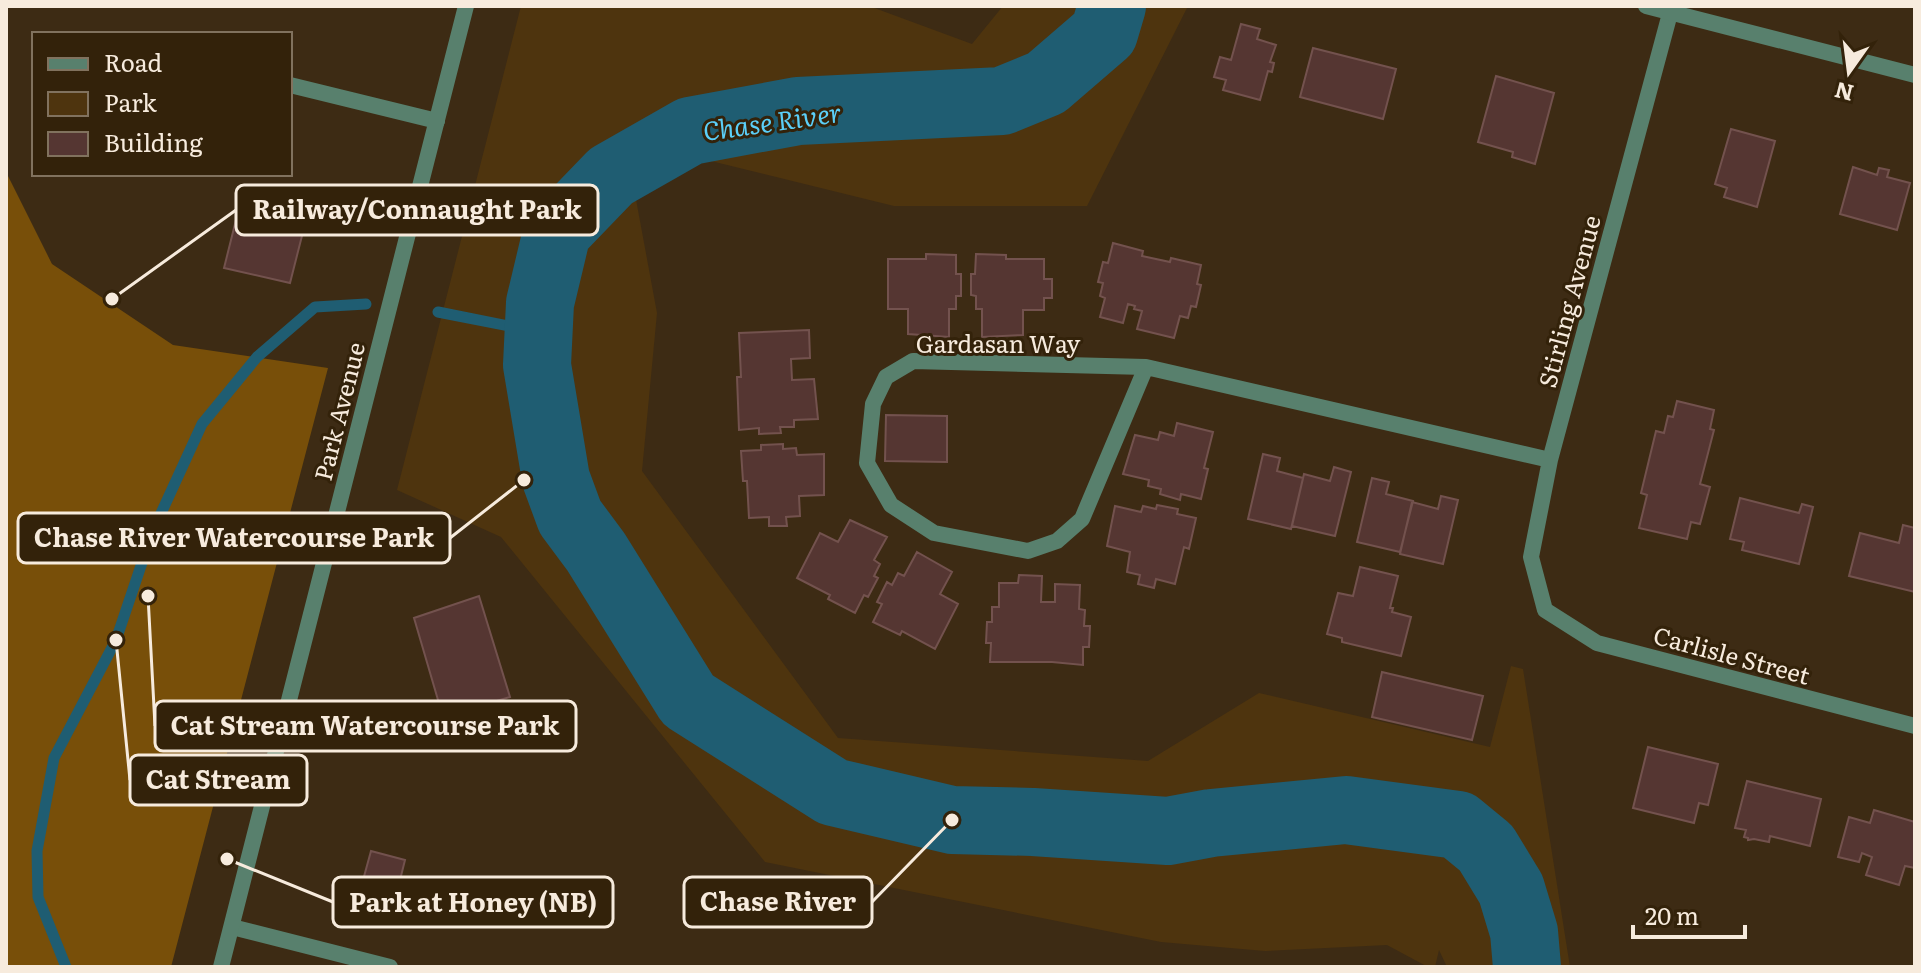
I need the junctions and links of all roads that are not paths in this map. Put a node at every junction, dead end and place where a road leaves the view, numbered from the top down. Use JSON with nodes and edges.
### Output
{"nodes":[{"id":1,"x":466,"y":6,"type":"edge"},
{"id":2,"x":1646,"y":6,"type":"edge"},
{"id":3,"x":1671,"y":9,"type":"edge"},
{"id":4,"x":1915,"y":75,"type":"edge"},
{"id":5,"x":292,"y":85,"type":"edge"},
{"id":6,"x":437,"y":121,"type":"junction"},
{"id":7,"x":1146,"y":367,"type":"junction"},
{"id":8,"x":1550,"y":460,"type":"junction"},
{"id":9,"x":1545,"y":610,"type":"joint"},
{"id":10,"x":1915,"y":726,"type":"edge"},
{"id":11,"x":232,"y":927,"type":"junction"},
{"id":12,"x":221,"y":967,"type":"edge"},
{"id":13,"x":390,"y":967,"type":"edge"}],
"edges":[{"from":1,"to":6,"type":"street","name":"Park Avenue"},
{"from":2,"to":3,"type":"street"},
{"from":3,"to":4,"type":"street"},
{"from":3,"to":8,"type":"street","name":"Stirling Avenue"},
{"from":5,"to":6,"type":"street"},
{"from":6,"to":11,"type":"street","name":"Park Avenue"},
{"from":7,"to":7,"type":"street","name":"Gardasan Way"},
{"from":7,"to":8,"type":"street","name":"Gardasan Way"},
{"from":8,"to":9,"type":"street","name":"Stirling Avenue"},
{"from":9,"to":10,"type":"street","name":"Carlisle Street"},
{"from":11,"to":12,"type":"street","name":"Park Avenue"},
{"from":11,"to":13,"type":"street"}]}
